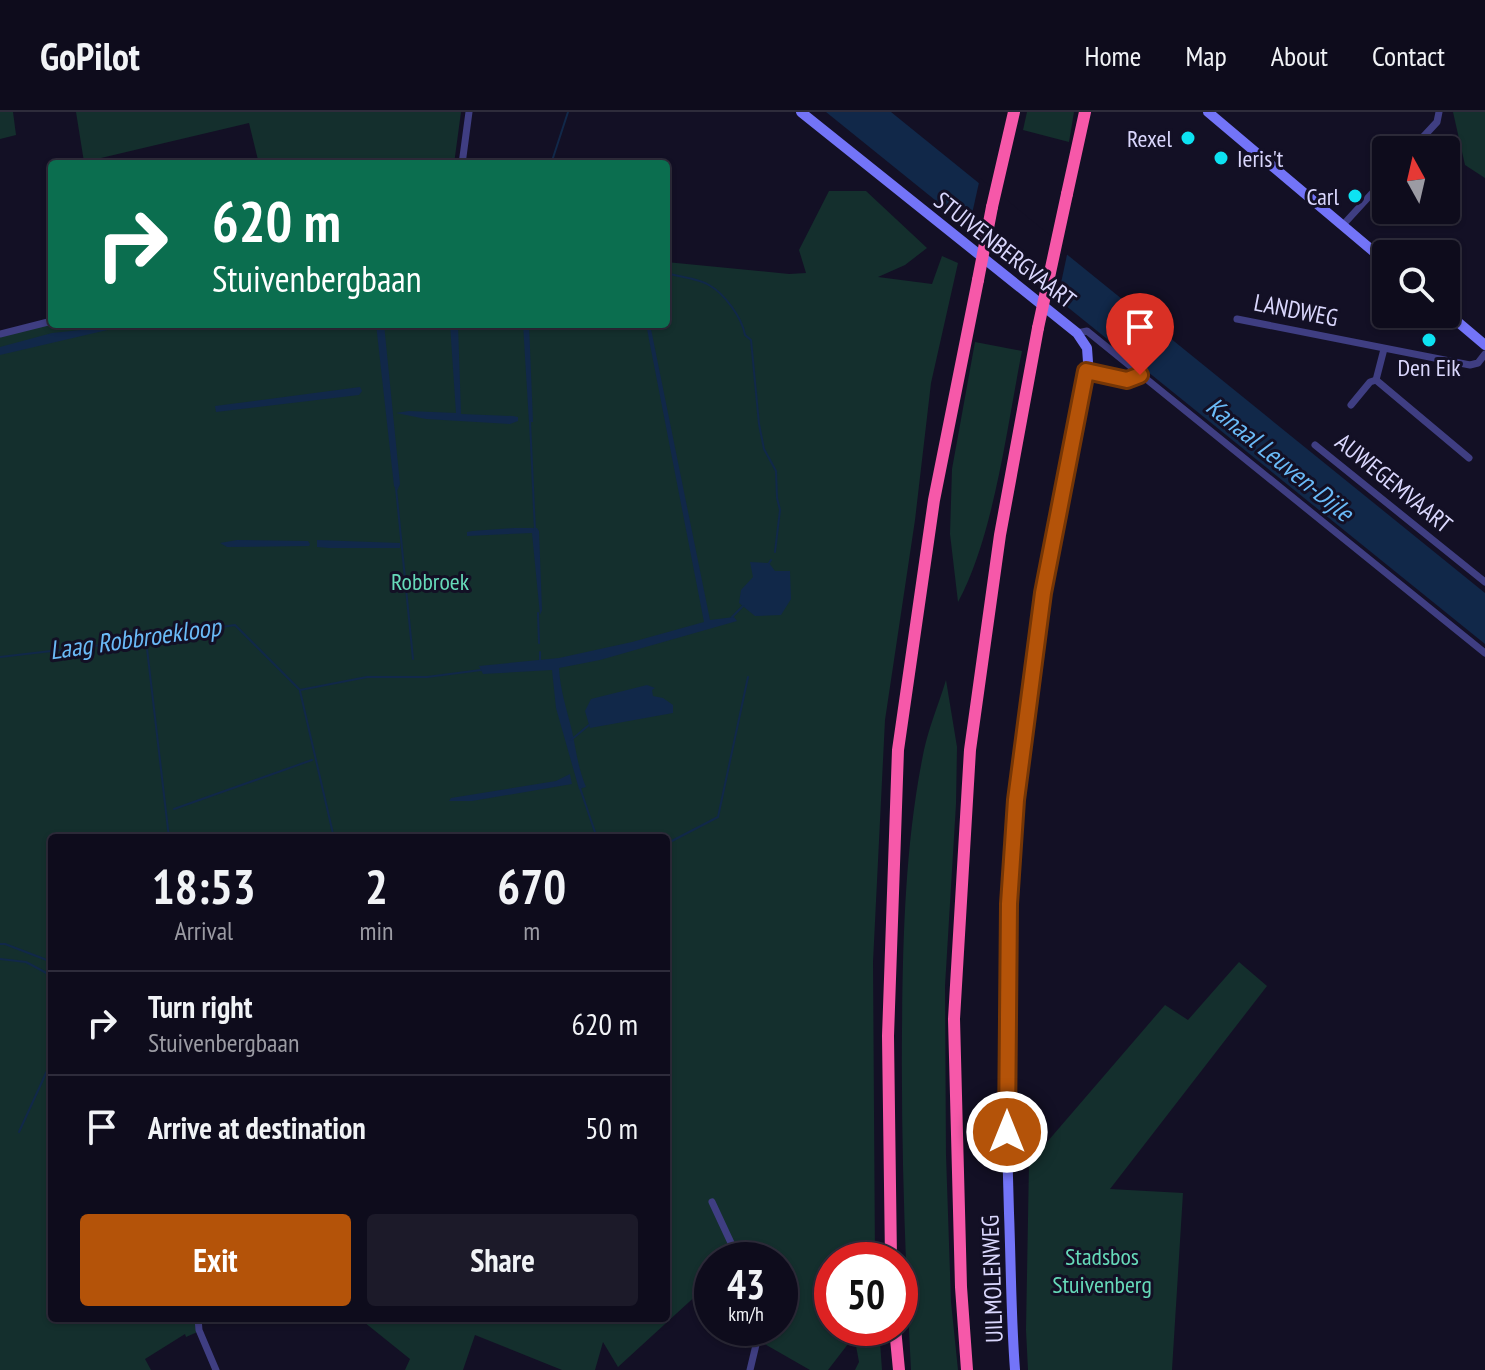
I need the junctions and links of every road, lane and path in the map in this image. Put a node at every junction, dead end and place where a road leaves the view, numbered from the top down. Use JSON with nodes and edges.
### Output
{"nodes":[{"id":1,"x":469,"y":112,"type":"edge"},
{"id":2,"x":801,"y":112,"type":"edge"},
{"id":3,"x":1014,"y":112,"type":"edge"},
{"id":4,"x":1085,"y":112,"type":"edge"},
{"id":5,"x":1208,"y":112,"type":"edge"},
{"id":6,"x":1439,"y":112,"type":"edge"},
{"id":7,"x":1424,"y":136,"type":"edge"},
{"id":8,"x":463,"y":160,"type":"edge"},
{"id":9,"x":1372,"y":193,"type":"edge"},
{"id":10,"x":1342,"y":226,"type":"junction"},
{"id":11,"x":1372,"y":251,"type":"edge"},
{"id":12,"x":1237,"y":319,"type":"dead end"},
{"id":13,"x":48,"y":322,"type":"edge"},
{"id":14,"x":1460,"y":324,"type":"edge"},
{"id":15,"x":1077,"y":333,"type":"junction"},
{"id":16,"x":0,"y":334,"type":"edge"},
{"id":17,"x":1485,"y":345,"type":"edge"},
{"id":18,"x":1384,"y":349,"type":"junction"},
{"id":19,"x":1485,"y":354,"type":"edge"},
{"id":20,"x":1086,"y":371,"type":"junction"},
{"id":21,"x":1140,"y":375,"type":"junction"},
{"id":22,"x":1376,"y":380,"type":"junction"},
{"id":23,"x":1351,"y":405,"type":"dead end"},
{"id":24,"x":1315,"y":445,"type":"dead end"},
{"id":25,"x":1469,"y":458,"type":"dead end"},
{"id":26,"x":1485,"y":582,"type":"edge"},
{"id":27,"x":1485,"y":653,"type":"edge"},
{"id":28,"x":712,"y":1202,"type":"dead end"},
{"id":29,"x":731,"y":1242,"type":"edge"},
{"id":30,"x":891,"y":1242,"type":"edge"},
{"id":31,"x":198,"y":1322,"type":"edge"},
{"id":32,"x":756,"y":1346,"type":"edge"},
{"id":33,"x":897,"y":1346,"type":"edge"},
{"id":34,"x":216,"y":1370,"type":"edge"},
{"id":35,"x":750,"y":1370,"type":"edge"},
{"id":36,"x":899,"y":1370,"type":"edge"},
{"id":37,"x":967,"y":1370,"type":"edge"},
{"id":38,"x":1015,"y":1370,"type":"edge"}],
"edges":[{"from":1,"to":8,"type":"street"},
{"from":2,"to":15,"type":"main road","name":"STUIVENBERGVAART"},
{"from":3,"to":30,"type":"highway","bridge":true},
{"from":4,"to":37,"type":"highway","bridge":true},
{"from":5,"to":10,"type":"main road"},
{"from":6,"to":7,"type":"street"},
{"from":9,"to":10,"type":"street"},
{"from":10,"to":11,"type":"main road"},
{"from":12,"to":18,"type":"street","name":"LANDWEG"},
{"from":13,"to":16,"type":"street"},
{"from":14,"to":17,"type":"main road"},
{"from":15,"to":20,"type":"main road","name":"UILMOLENWEG"},
{"from":15,"to":21,"type":"street","name":"STUIVENBERGVAART"},
{"from":18,"to":19,"type":"street","name":"LANDWEG"},
{"from":18,"to":22,"type":"street"},
{"from":20,"to":21,"type":"street"},
{"from":20,"to":38,"type":"main road","name":"UILMOLENWEG"},
{"from":21,"to":27,"type":"street","name":"STUIVENBERGVAART"},
{"from":22,"to":23,"type":"street"},
{"from":22,"to":25,"type":"street"},
{"from":24,"to":26,"type":"street","name":"AUWEGEMVAART"},
{"from":28,"to":29,"type":"street"},
{"from":31,"to":34,"type":"street"},
{"from":32,"to":35,"type":"street"},
{"from":33,"to":36,"type":"highway"}]}
